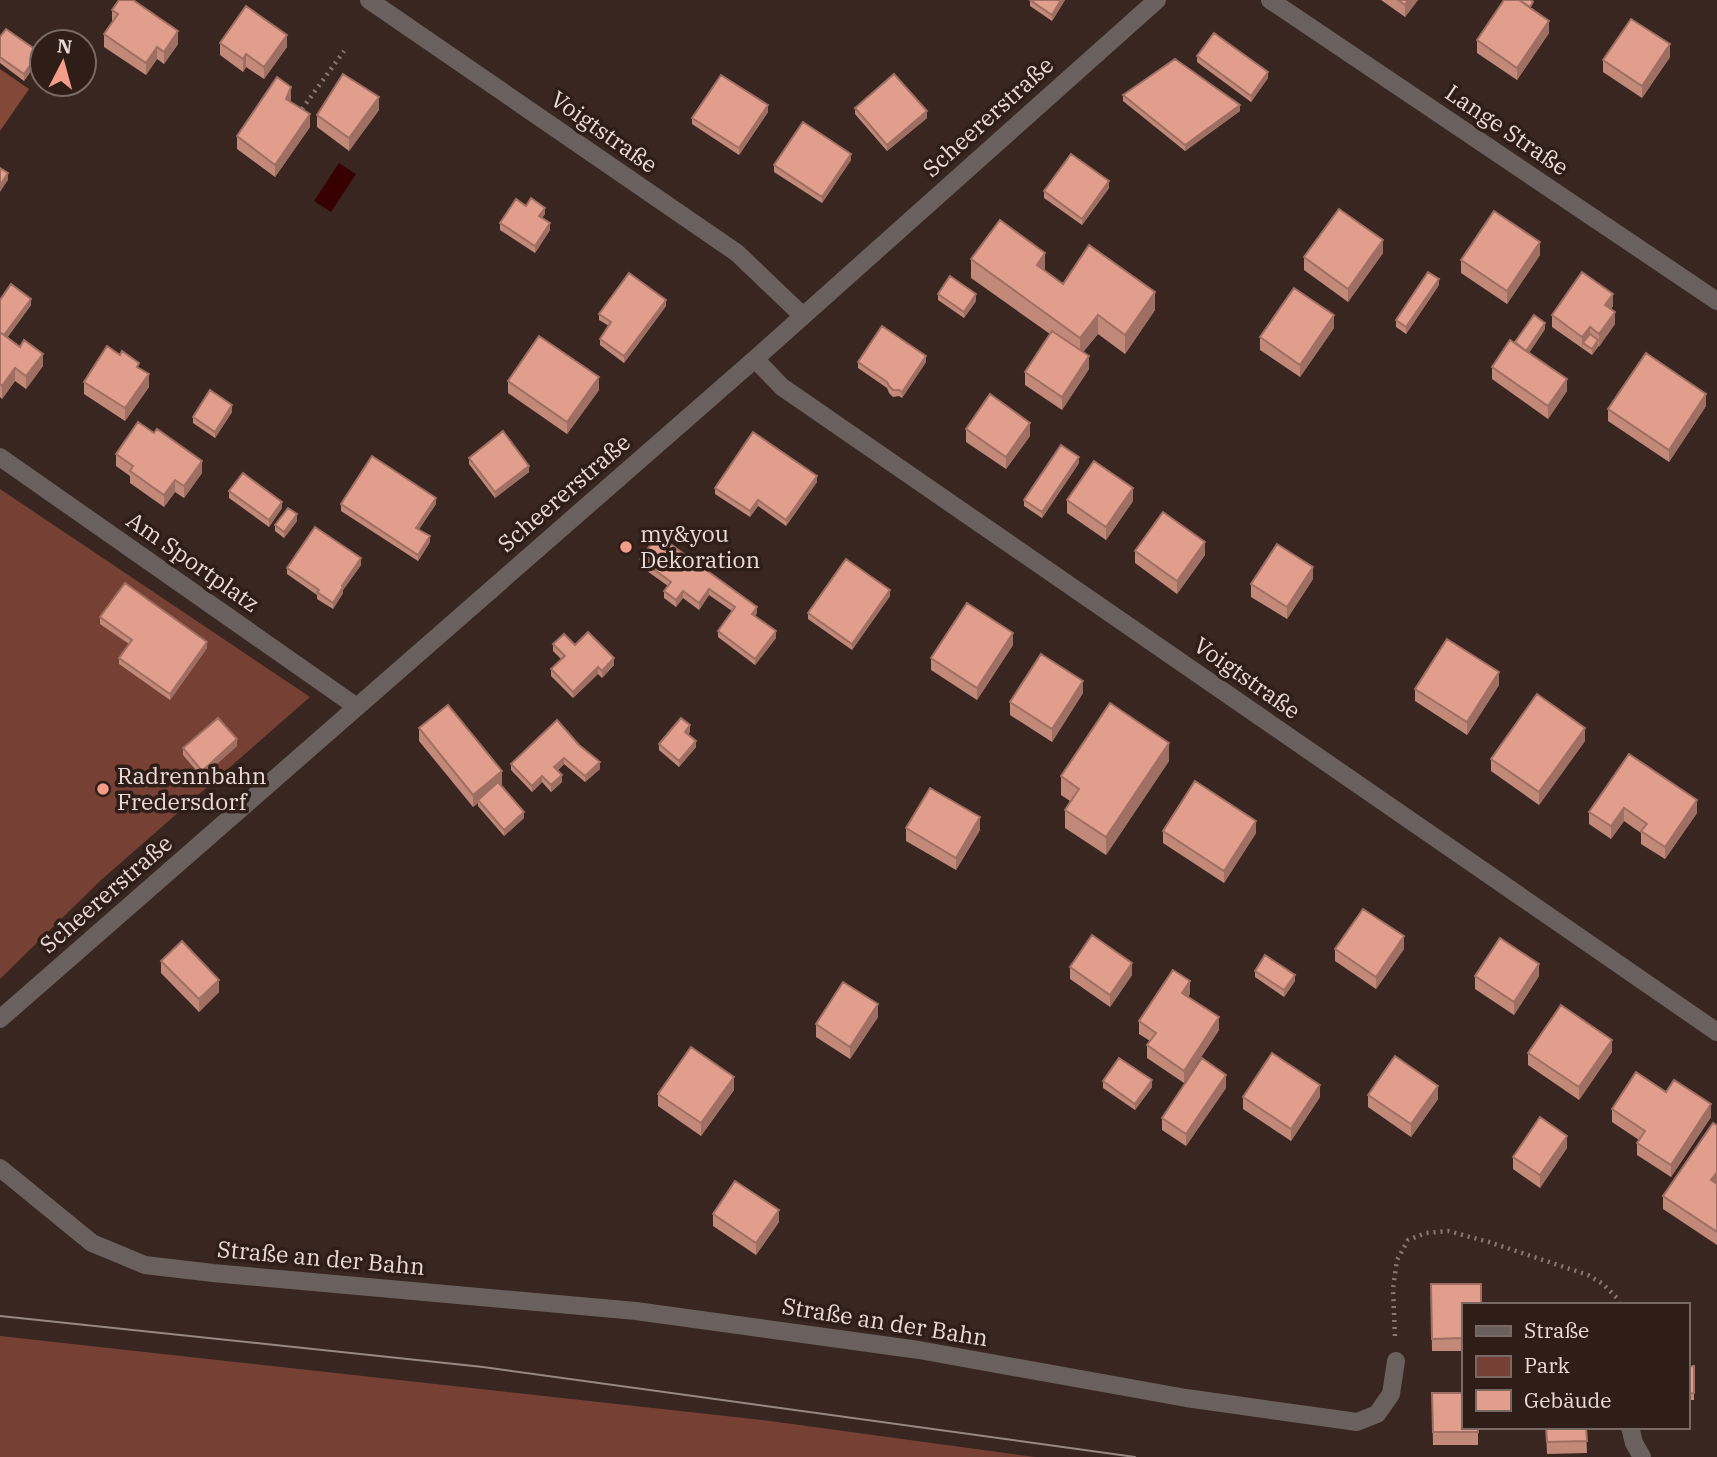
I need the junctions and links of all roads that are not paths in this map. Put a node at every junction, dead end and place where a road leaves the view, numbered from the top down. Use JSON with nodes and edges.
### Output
{"nodes":[{"id":1,"x":369,"y":0,"type":"edge"},
{"id":2,"x":1157,"y":0,"type":"edge"},
{"id":3,"x":1270,"y":0,"type":"edge"},
{"id":4,"x":1717,"y":301,"type":"edge"},
{"id":5,"x":803,"y":316,"type":"junction"},
{"id":6,"x":755,"y":359,"type":"junction"},
{"id":7,"x":0,"y":457,"type":"edge"},
{"id":8,"x":357,"y":707,"type":"junction"},
{"id":9,"x":0,"y":1019,"type":"edge"},
{"id":10,"x":1717,"y":1032,"type":"edge"},
{"id":11,"x":0,"y":1168,"type":"edge"},
{"id":12,"x":1396,"y":1361,"type":"road end"},
{"id":13,"x":1630,"y":1429,"type":"edge"},
{"id":14,"x":1642,"y":1457,"type":"edge"}],
"edges":[{"from":1,"to":5,"type":"street","name":"Voigtstraße"},
{"from":2,"to":5,"type":"street","name":"Scheererstraße"},
{"from":3,"to":4,"type":"street","name":"Lange Straße"},
{"from":5,"to":6,"type":"street","name":"Scheererstraße"},
{"from":6,"to":8,"type":"street","name":"Scheererstraße"},
{"from":6,"to":10,"type":"street","name":"Voigtstraße"},
{"from":7,"to":8,"type":"street","name":"Am Sportplatz"},
{"from":8,"to":9,"type":"street","name":"Scheererstraße"},
{"from":11,"to":12,"type":"street","name":"Straße an der Bahn"},
{"from":13,"to":14,"type":"street"}]}
